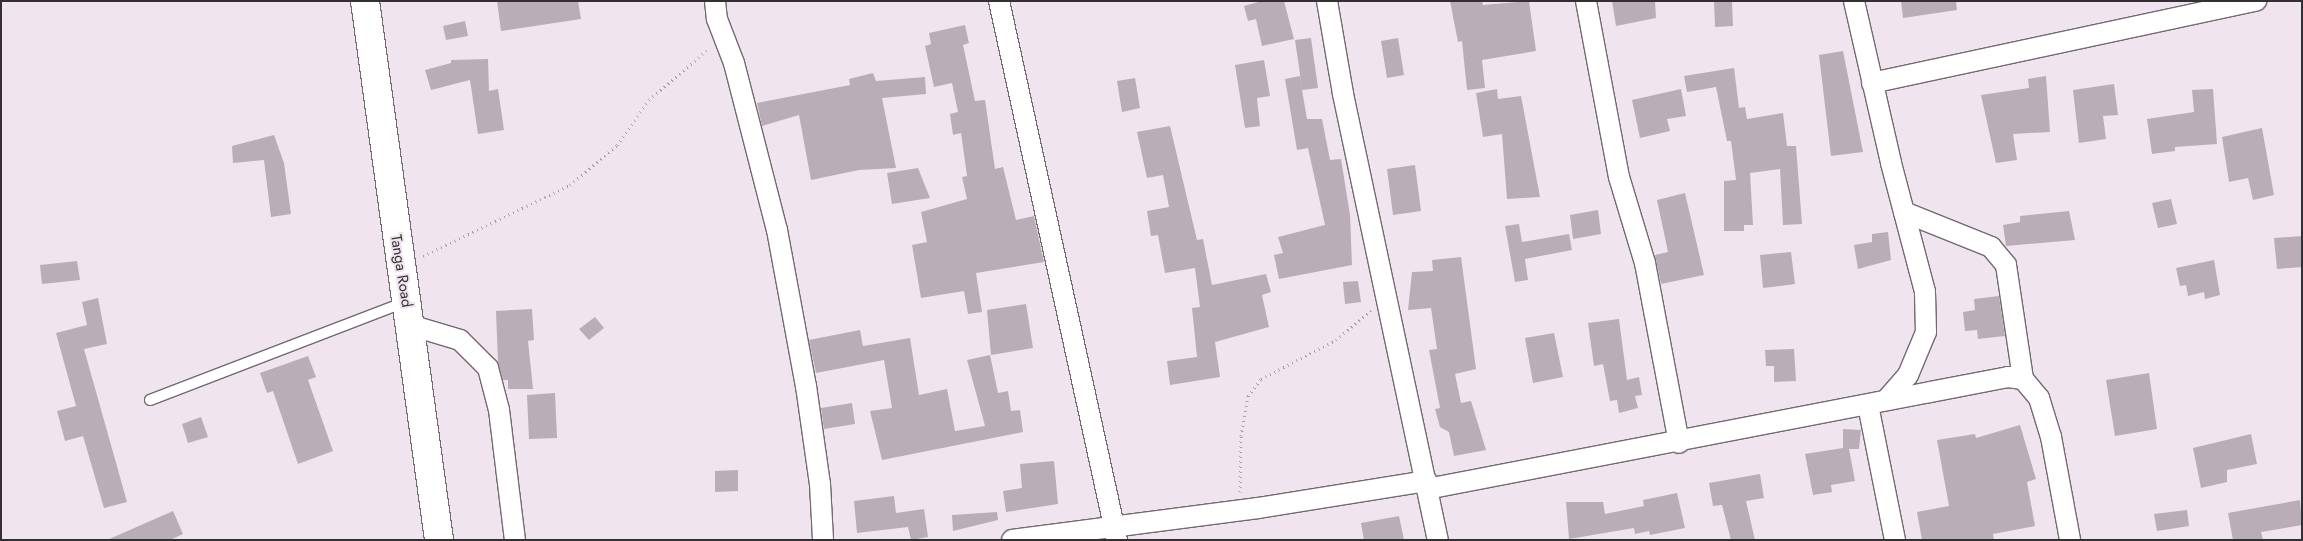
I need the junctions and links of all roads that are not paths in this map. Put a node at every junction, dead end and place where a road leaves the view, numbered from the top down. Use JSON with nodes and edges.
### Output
{"nodes":[{"id":1,"x":365,"y":1,"type":"edge"},
{"id":2,"x":715,"y":1,"type":"edge"},
{"id":3,"x":999,"y":1,"type":"edge"},
{"id":4,"x":1327,"y":1,"type":"edge"},
{"id":5,"x":1586,"y":1,"type":"edge"},
{"id":6,"x":1854,"y":1,"type":"edge"},
{"id":7,"x":2256,"y":1,"type":"edge"},
{"id":8,"x":1872,"y":83,"type":"junction"},
{"id":9,"x":1904,"y":212,"type":"junction"},
{"id":10,"x":407,"y":313,"type":"junction"},
{"id":11,"x":2023,"y":379,"type":"junction"},
{"id":12,"x":150,"y":400,"type":"dead end"},
{"id":13,"x":1877,"y":403,"type":"junction"},
{"id":14,"x":1679,"y":443,"type":"junction"},
{"id":15,"x":1427,"y":485,"type":"junction"},
{"id":16,"x":1115,"y":533,"type":"edge"},
{"id":17,"x":439,"y":540,"type":"edge"},
{"id":18,"x":515,"y":540,"type":"edge"},
{"id":19,"x":823,"y":540,"type":"edge"},
{"id":20,"x":1012,"y":540,"type":"edge"},
{"id":21,"x":1438,"y":540,"type":"edge"},
{"id":22,"x":1895,"y":540,"type":"edge"},
{"id":23,"x":2070,"y":540,"type":"edge"}],
"edges":[{"from":1,"to":10,"type":"highway","name":"Tanga Road"},
{"from":2,"to":19,"type":"street"},
{"from":3,"to":16,"type":"street"},
{"from":4,"to":15,"type":"street"},
{"from":5,"to":14,"type":"street"},
{"from":6,"to":8,"type":"street"},
{"from":7,"to":8,"type":"street"},
{"from":8,"to":9,"type":"street"},
{"from":9,"to":11,"type":"street"},
{"from":9,"to":13,"type":"street"},
{"from":10,"to":12,"type":"lane"},
{"from":10,"to":17,"type":"highway","name":"Tanga Road"},
{"from":10,"to":18,"type":"street"},
{"from":11,"to":13,"type":"street"},
{"from":11,"to":23,"type":"street"},
{"from":13,"to":14,"type":"street"},
{"from":13,"to":22,"type":"street"},
{"from":14,"to":15,"type":"street"},
{"from":15,"to":16,"type":"street"},
{"from":15,"to":21,"type":"street"},
{"from":16,"to":20,"type":"street"}]}
